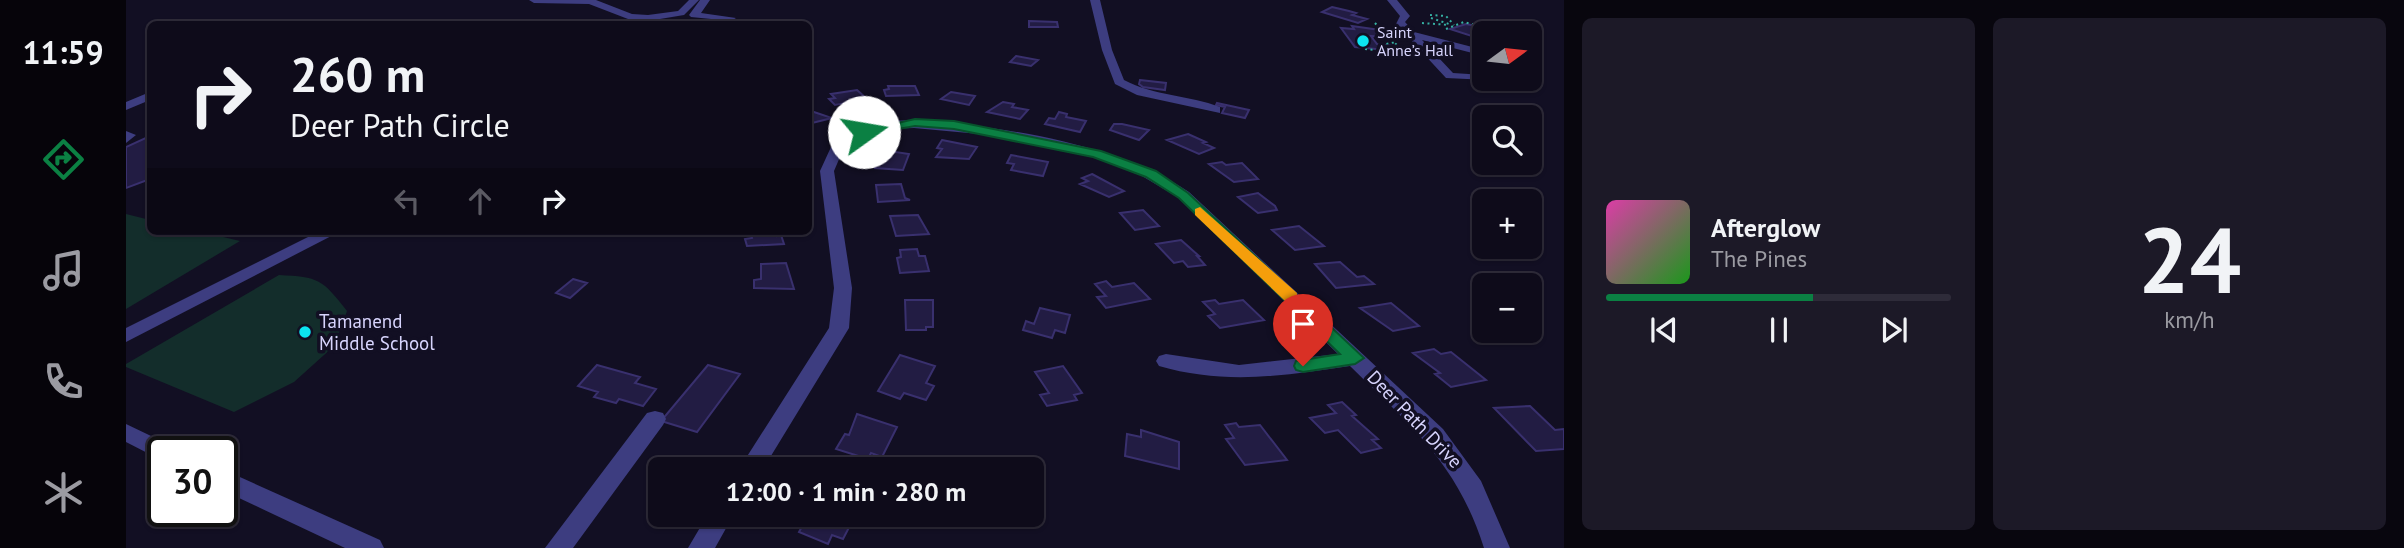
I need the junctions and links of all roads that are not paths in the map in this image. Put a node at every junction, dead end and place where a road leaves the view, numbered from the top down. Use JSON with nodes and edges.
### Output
{"nodes":[{"id":1,"x":534,"y":0,"type":"edge"},
{"id":2,"x":694,"y":0,"type":"edge"},
{"id":3,"x":705,"y":0,"type":"edge"},
{"id":4,"x":1095,"y":0,"type":"edge"},
{"id":5,"x":1392,"y":0,"type":"edge"},
{"id":6,"x":731,"y":18,"type":"dead end"},
{"id":7,"x":1409,"y":39,"type":"junction"},
{"id":8,"x":1472,"y":50,"type":"edge"},
{"id":9,"x":1472,"y":77,"type":"edge"},
{"id":10,"x":147,"y":97,"type":"edge"},
{"id":11,"x":126,"y":106,"type":"edge"},
{"id":12,"x":1216,"y":110,"type":"dead end"},
{"id":13,"x":309,"y":237,"type":"edge"},
{"id":14,"x":126,"y":336,"type":"edge"},
{"id":15,"x":1355,"y":358,"type":"junction"},
{"id":16,"x":1166,"y":361,"type":"dead end"},
{"id":17,"x":655,"y":419,"type":"dead end"},
{"id":18,"x":127,"y":435,"type":"edge"},
{"id":19,"x":147,"y":444,"type":"edge"},
{"id":20,"x":759,"y":457,"type":"edge"},
{"id":21,"x":238,"y":486,"type":"edge"},
{"id":22,"x":714,"y":527,"type":"edge"},
{"id":23,"x":371,"y":548,"type":"edge"},
{"id":24,"x":558,"y":548,"type":"edge"},
{"id":25,"x":701,"y":548,"type":"edge"},
{"id":26,"x":1497,"y":548,"type":"edge"}],
"edges":[{"from":1,"to":2,"type":"street"},
{"from":3,"to":6,"type":"street"},
{"from":4,"to":12,"type":"street"},
{"from":5,"to":7,"type":"street"},
{"from":7,"to":8,"type":"street"},
{"from":7,"to":9,"type":"street"},
{"from":10,"to":11,"type":"street"},
{"from":13,"to":14,"type":"street"},
{"from":15,"to":16,"type":"street"},
{"from":15,"to":20,"type":"street","name":"Deer Path Drive"},
{"from":15,"to":26,"type":"street","name":"Deer Path Drive"},
{"from":17,"to":24,"type":"street"},
{"from":18,"to":19,"type":"street"},
{"from":21,"to":23,"type":"street"},
{"from":22,"to":25,"type":"street"}]}
